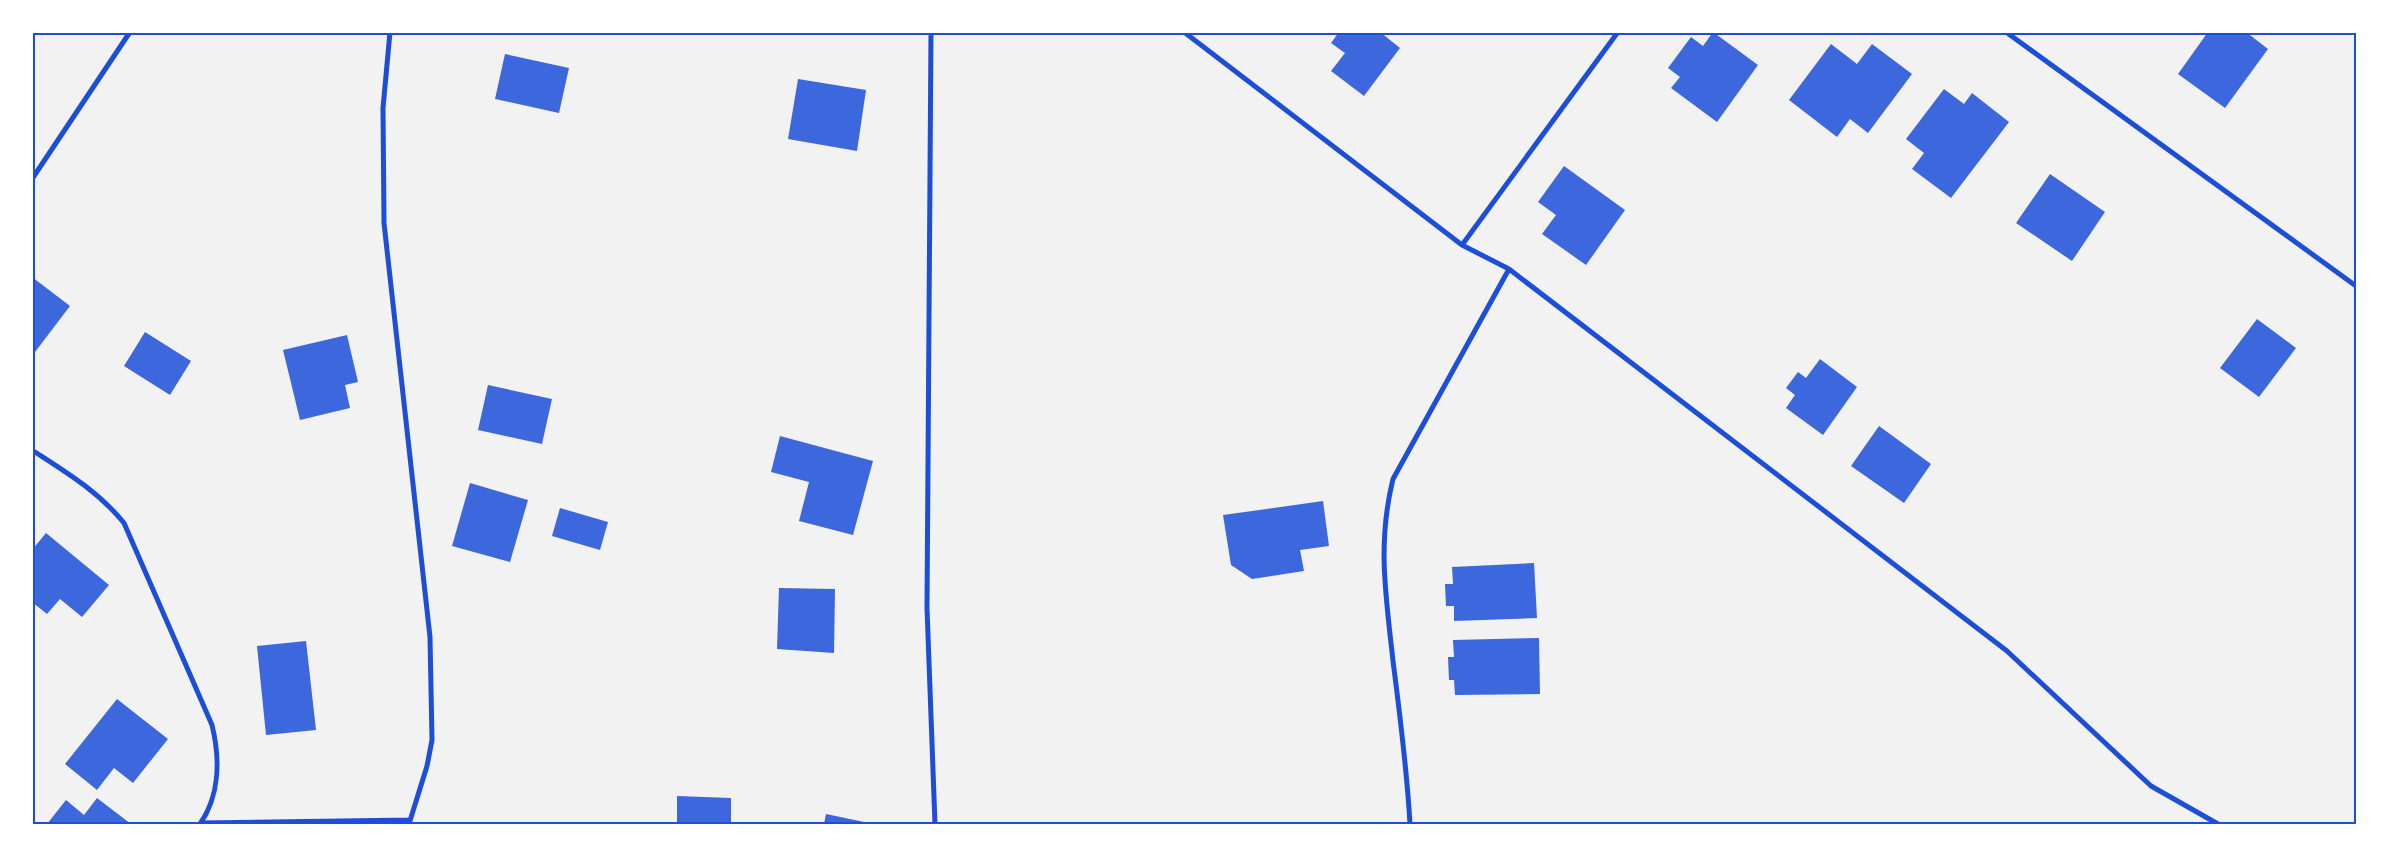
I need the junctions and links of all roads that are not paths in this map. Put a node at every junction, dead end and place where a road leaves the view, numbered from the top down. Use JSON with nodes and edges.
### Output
{"nodes":[{"id":1,"x":130,"y":32,"type":"edge"},
{"id":2,"x":390,"y":32,"type":"edge"},
{"id":3,"x":931,"y":32,"type":"edge"},
{"id":4,"x":1184,"y":32,"type":"edge"},
{"id":5,"x":1618,"y":32,"type":"edge"},
{"id":6,"x":2006,"y":32,"type":"edge"},
{"id":7,"x":32,"y":179,"type":"edge"},
{"id":8,"x":1462,"y":245,"type":"junction"},
{"id":9,"x":1509,"y":269,"type":"junction"},
{"id":10,"x":2356,"y":286,"type":"edge"},
{"id":11,"x":32,"y":450,"type":"edge"},
{"id":12,"x":410,"y":822,"type":"edge"},
{"id":13,"x":201,"y":824,"type":"edge"},
{"id":14,"x":935,"y":824,"type":"edge"},
{"id":15,"x":1410,"y":824,"type":"edge"},
{"id":16,"x":2218,"y":824,"type":"edge"}],
"edges":[{"from":1,"to":7,"type":"street"},
{"from":2,"to":12,"type":"street"},
{"from":3,"to":14,"type":"street"},
{"from":4,"to":8,"type":"street"},
{"from":5,"to":8,"type":"street"},
{"from":6,"to":10,"type":"street"},
{"from":8,"to":9,"type":"street"},
{"from":9,"to":15,"type":"street"},
{"from":9,"to":16,"type":"street"},
{"from":11,"to":13,"type":"street"},
{"from":12,"to":13,"type":"street"}]}
